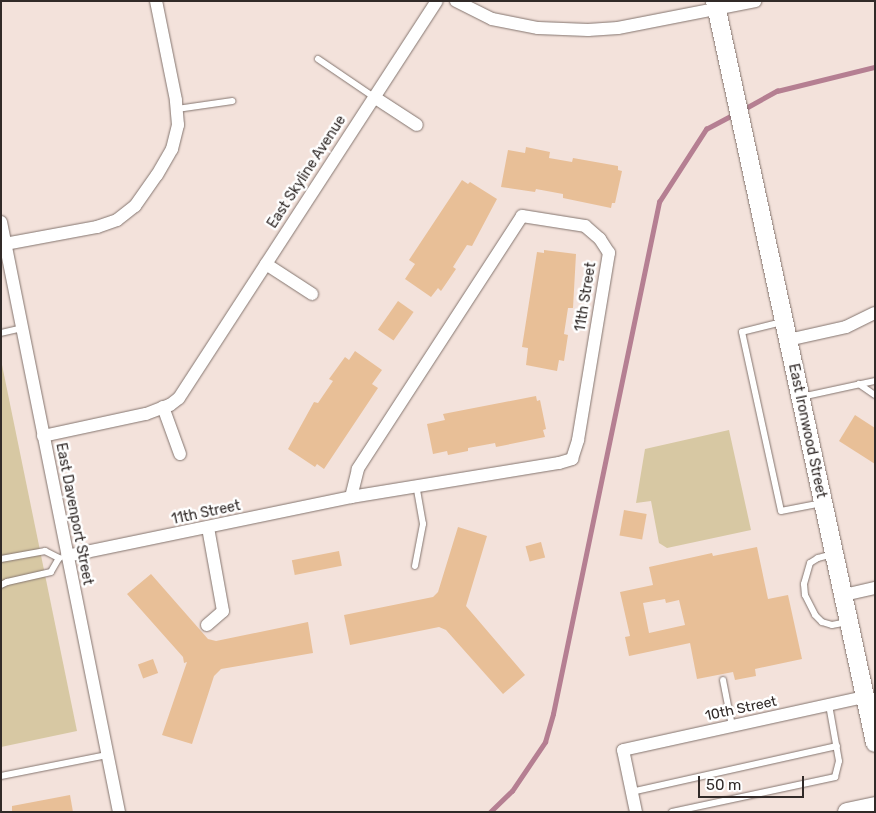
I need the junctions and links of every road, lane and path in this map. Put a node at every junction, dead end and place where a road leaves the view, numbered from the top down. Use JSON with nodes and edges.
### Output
{"nodes":[{"id":1,"x":156,"y":1,"type":"edge"},
{"id":2,"x":437,"y":1,"type":"edge"},
{"id":3,"x":456,"y":1,"type":"edge"},
{"id":4,"x":755,"y":1,"type":"edge"},
{"id":5,"x":716,"y":5,"type":"edge"},
{"id":6,"x":318,"y":60,"type":"dead end"},
{"id":7,"x":374,"y":97,"type":"junction"},
{"id":8,"x":232,"y":101,"type":"dead end"},
{"id":9,"x":178,"y":108,"type":"junction"},
{"id":10,"x":418,"y":125,"type":"dead end"},
{"id":11,"x":1,"y":222,"type":"edge"},
{"id":12,"x":3,"y":245,"type":"edge"},
{"id":13,"x":266,"y":264,"type":"junction"},
{"id":14,"x":312,"y":294,"type":"dead end"},
{"id":15,"x":875,"y":313,"type":"edge"},
{"id":16,"x":784,"y":322,"type":"junction"},
{"id":17,"x":22,"y":328,"type":"junction"},
{"id":18,"x":1,"y":333,"type":"edge"},
{"id":19,"x":788,"y":340,"type":"junction"},
{"id":20,"x":875,"y":381,"type":"edge"},
{"id":21,"x":859,"y":384,"type":"junction"},
{"id":22,"x":875,"y":395,"type":"edge"},
{"id":23,"x":800,"y":397,"type":"junction"},
{"id":24,"x":163,"y":407,"type":"junction"},
{"id":25,"x":43,"y":436,"type":"junction"},
{"id":26,"x":180,"y":454,"type":"dead end"},
{"id":27,"x":416,"y":486,"type":"junction"},
{"id":28,"x":351,"y":497,"type":"junction"},
{"id":29,"x":823,"y":502,"type":"junction"},
{"id":30,"x":208,"y":528,"type":"junction"},
{"id":31,"x":834,"y":554,"type":"junction"},
{"id":32,"x":63,"y":557,"type":"junction"},
{"id":33,"x":1,"y":559,"type":"edge"},
{"id":34,"x":415,"y":566,"type":"dead end"},
{"id":35,"x":1,"y":586,"type":"edge"},
{"id":36,"x":875,"y":588,"type":"edge"},
{"id":37,"x":844,"y":595,"type":"junction"},
{"id":38,"x":849,"y":621,"type":"junction"},
{"id":39,"x":207,"y":625,"type":"dead end"},
{"id":40,"x":723,"y":680,"type":"dead end"},
{"id":41,"x":865,"y":697,"type":"junction"},
{"id":42,"x":829,"y":705,"type":"junction"},
{"id":43,"x":732,"y":726,"type":"junction"},
{"id":44,"x":875,"y":743,"type":"edge"},
{"id":45,"x":837,"y":746,"type":"junction"},
{"id":46,"x":107,"y":755,"type":"junction"},
{"id":47,"x":1,"y":776,"type":"edge"},
{"id":48,"x":631,"y":792,"type":"junction"},
{"id":49,"x":875,"y":806,"type":"edge"},
{"id":50,"x":119,"y":812,"type":"edge"},
{"id":51,"x":636,"y":812,"type":"edge"},
{"id":52,"x":672,"y":812,"type":"edge"},
{"id":53,"x":847,"y":812,"type":"edge"}],
"edges":[{"from":1,"to":9,"type":"street"},
{"from":2,"to":7,"type":"street","name":"East Skyline Avenue"},
{"from":3,"to":5,"type":"street"},
{"from":4,"to":5,"type":"street"},
{"from":5,"to":16,"type":"street","name":"East Ironwood Street"},
{"from":6,"to":7,"type":"lane"},
{"from":7,"to":10,"type":"street"},
{"from":7,"to":13,"type":"street","name":"East Skyline Avenue"},
{"from":8,"to":9,"type":"lane"},
{"from":9,"to":12,"type":"street"},
{"from":11,"to":12,"type":"street","name":"East Davenport Street"},
{"from":12,"to":17,"type":"street","name":"East Davenport Street"},
{"from":13,"to":14,"type":"street"},
{"from":13,"to":24,"type":"street","name":"East Skyline Avenue"},
{"from":15,"to":19,"type":"street"},
{"from":16,"to":19,"type":"street","name":"East Ironwood Street"},
{"from":16,"to":29,"type":"lane"},
{"from":17,"to":18,"type":"lane"},
{"from":17,"to":25,"type":"street","name":"East Davenport Street"},
{"from":19,"to":23,"type":"street","name":"East Ironwood Street"},
{"from":20,"to":21,"type":"lane"},
{"from":21,"to":22,"type":"lane"},
{"from":21,"to":23,"type":"lane"},
{"from":23,"to":29,"type":"street","name":"East Ironwood Street"},
{"from":24,"to":25,"type":"street","name":"East Skyline Avenue"},
{"from":24,"to":26,"type":"street"},
{"from":25,"to":32,"type":"street","name":"East Davenport Street"},
{"from":27,"to":28,"type":"street","name":"11th Street"},
{"from":27,"to":28,"type":"street","name":"11th Street"},
{"from":27,"to":34,"type":"lane"},
{"from":28,"to":30,"type":"street","name":"11th Street"},
{"from":29,"to":31,"type":"street","name":"East Ironwood Street"},
{"from":30,"to":32,"type":"street","name":"11th Street"},
{"from":30,"to":39,"type":"street"},
{"from":31,"to":37,"type":"street","name":"East Ironwood Street"},
{"from":31,"to":38,"type":"lane"},
{"from":32,"to":33,"type":"lane"},
{"from":32,"to":35,"type":"lane"},
{"from":32,"to":46,"type":"street","name":"East Davenport Street"},
{"from":36,"to":37,"type":"street"},
{"from":37,"to":38,"type":"street","name":"East Ironwood Street"},
{"from":38,"to":41,"type":"street","name":"East Ironwood Street"},
{"from":40,"to":43,"type":"lane"},
{"from":41,"to":42,"type":"street","name":"10th Street"},
{"from":41,"to":44,"type":"street","name":"East Ironwood Street"},
{"from":42,"to":43,"type":"street","name":"10th Street"},
{"from":42,"to":45,"type":"lane"},
{"from":43,"to":48,"type":"street","name":"10th Street"},
{"from":45,"to":48,"type":"lane"},
{"from":45,"to":52,"type":"lane"},
{"from":46,"to":47,"type":"lane"},
{"from":46,"to":50,"type":"street","name":"East Davenport Street"},
{"from":48,"to":51,"type":"street"},
{"from":49,"to":53,"type":"street"}]}
